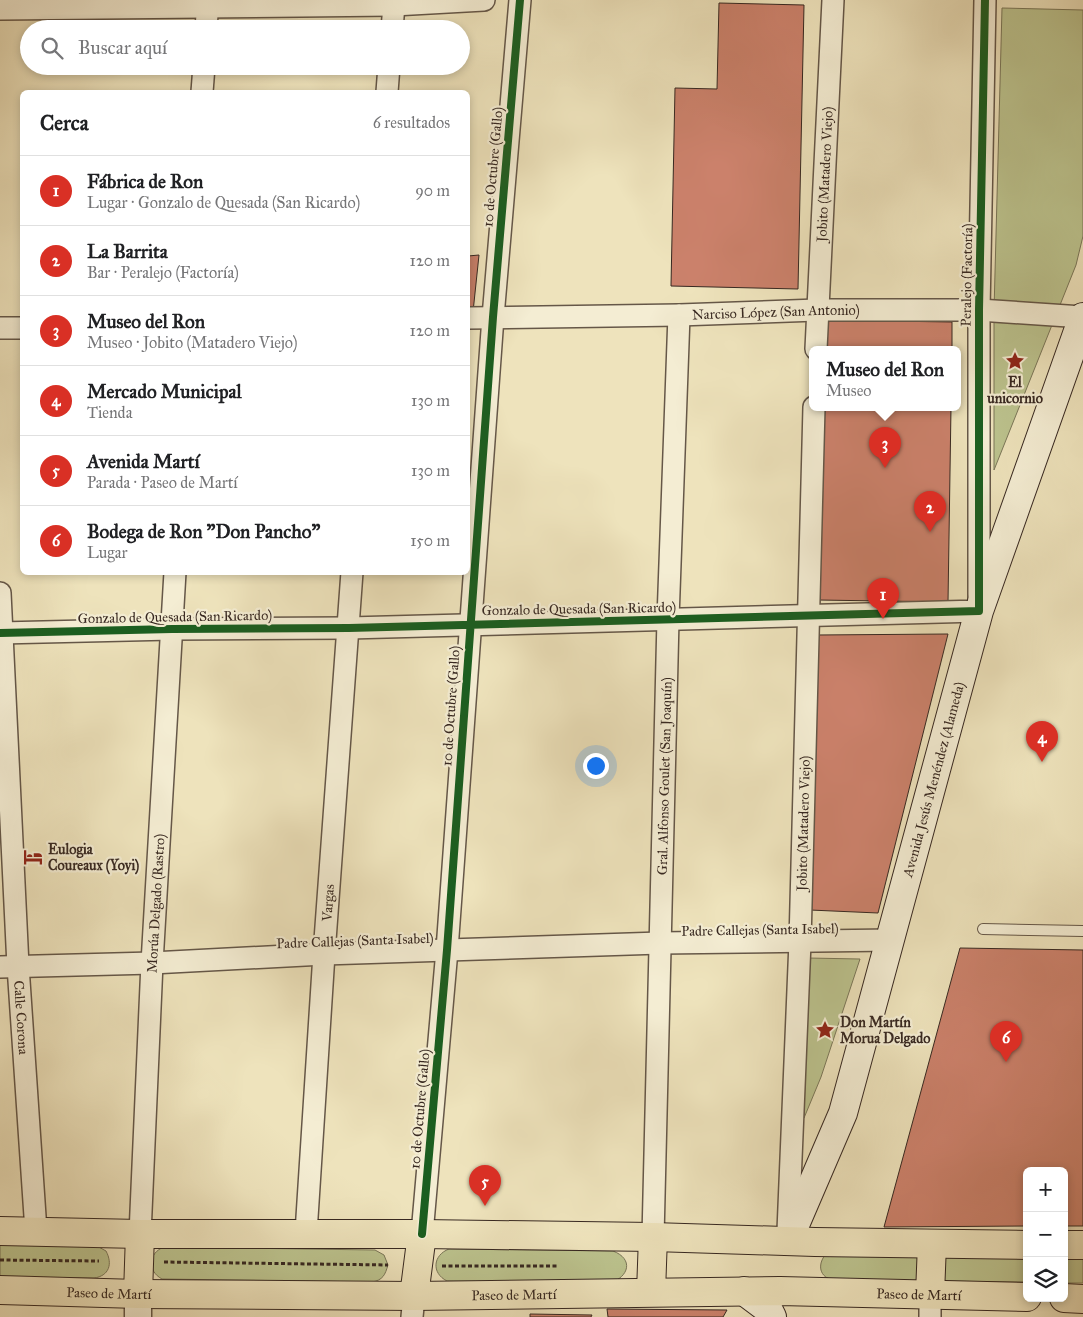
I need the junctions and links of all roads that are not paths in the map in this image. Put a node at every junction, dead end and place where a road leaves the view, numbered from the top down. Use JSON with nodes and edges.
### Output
{"nodes":[{"id":1,"x":484,"y":0,"type":"edge"},
{"id":2,"x":520,"y":0,"type":"edge"},
{"id":3,"x":833,"y":0,"type":"edge"},
{"id":4,"x":985,"y":0,"type":"edge"},
{"id":5,"x":208,"y":3,"type":"edge"},
{"id":6,"x":394,"y":4,"type":"junction"},
{"id":7,"x":0,"y":9,"type":"edge"},
{"id":8,"x":207,"y":20,"type":"edge"},
{"id":9,"x":393,"y":20,"type":"edge"},
{"id":10,"x":203,"y":75,"type":"edge"},
{"id":11,"x":388,"y":75,"type":"edge"},
{"id":12,"x":202,"y":90,"type":"edge"},
{"id":13,"x":387,"y":90,"type":"edge"},
{"id":14,"x":817,"y":310,"type":"junction"},
{"id":15,"x":979,"y":310,"type":"junction"},
{"id":16,"x":679,"y":315,"type":"junction"},
{"id":17,"x":492,"y":317,"type":"junction"},
{"id":18,"x":1083,"y":317,"type":"edge"},
{"id":19,"x":470,"y":318,"type":"edge"},
{"id":20,"x":0,"y":328,"type":"edge"},
{"id":21,"x":20,"y":328,"type":"edge"},
{"id":22,"x":816,"y":346,"type":"edge"},
{"id":23,"x":814,"y":411,"type":"edge"},
{"id":24,"x":175,"y":575,"type":"edge"},
{"id":25,"x":352,"y":575,"type":"edge"},
{"id":26,"x":0,"y":593,"type":"edge"},
{"id":27,"x":979,"y":611,"type":"junction"},
{"id":28,"x":808,"y":616,"type":"junction"},
{"id":29,"x":668,"y":619,"type":"junction"},
{"id":30,"x":470,"y":624,"type":"junction"},
{"id":31,"x":349,"y":628,"type":"junction"},
{"id":32,"x":172,"y":629,"type":"junction"},
{"id":33,"x":1,"y":633,"type":"edge"},
{"id":34,"x":983,"y":929,"type":"dead end"},
{"id":35,"x":1083,"y":931,"type":"edge"},
{"id":36,"x":891,"y":940,"type":"junction"},
{"id":37,"x":800,"y":942,"type":"junction"},
{"id":38,"x":660,"y":943,"type":"junction"},
{"id":39,"x":447,"y":950,"type":"junction"},
{"id":40,"x":324,"y":954,"type":"junction"},
{"id":41,"x":152,"y":963,"type":"junction"},
{"id":42,"x":9,"y":967,"type":"edge"},
{"id":43,"x":0,"y":1231,"type":"edge"},
{"id":44,"x":36,"y":1231,"type":"junction"},
{"id":45,"x":140,"y":1234,"type":"junction"},
{"id":46,"x":306,"y":1234,"type":"junction"},
{"id":47,"x":422,"y":1234,"type":"junction"},
{"id":48,"x":653,"y":1238,"type":"junction"},
{"id":49,"x":788,"y":1241,"type":"junction"},
{"id":50,"x":932,"y":1244,"type":"junction"},
{"id":51,"x":1023,"y":1245,"type":"edge"},
{"id":52,"x":1068,"y":1245,"type":"edge"},
{"id":53,"x":1083,"y":1245,"type":"edge"},
{"id":54,"x":0,"y":1290,"type":"edge"},
{"id":55,"x":744,"y":1291,"type":"junction"},
{"id":56,"x":651,"y":1292,"type":"junction"},
{"id":57,"x":1023,"y":1297,"type":"edge"},
{"id":58,"x":1068,"y":1298,"type":"edge"},
{"id":59,"x":1083,"y":1299,"type":"edge"},
{"id":60,"x":138,"y":1305,"type":"edge"},
{"id":61,"x":930,"y":1305,"type":"edge"},
{"id":62,"x":413,"y":1306,"type":"edge"},
{"id":63,"x":772,"y":1317,"type":"edge"}],
"edges":[{"from":1,"to":6,"type":"street"},
{"from":2,"to":17,"type":"street","name":"10 de Octubre (Gallo)"},
{"from":3,"to":14,"type":"street","name":"Jobito (Matadero Viejo)"},
{"from":4,"to":15,"type":"street","name":"Peralejo (Factoría)"},
{"from":5,"to":6,"type":"street"},
{"from":5,"to":7,"type":"street"},
{"from":5,"to":8,"type":"street"},
{"from":6,"to":9,"type":"street"},
{"from":10,"to":12,"type":"street"},
{"from":11,"to":13,"type":"street"},
{"from":14,"to":15,"type":"street","name":"Narciso López (San Antonio)"},
{"from":14,"to":16,"type":"street","name":"Narciso López (San Antonio)"},
{"from":14,"to":22,"type":"street","name":"Jobito (Matadero Viejo)"},
{"from":15,"to":18,"type":"street","name":"Narciso López (San Antonio)"},
{"from":15,"to":27,"type":"street","name":"Peralejo (Factoría)"},
{"from":16,"to":17,"type":"street","name":"Narciso López (San Antonio)"},
{"from":16,"to":29,"type":"street","name":"Gral. Alfonso Goulet (San Joaquín)"},
{"from":17,"to":19,"type":"street","name":"Narciso López (San Antonio)"},
{"from":17,"to":30,"type":"street","name":"10 de Octubre (Gallo)"},
{"from":18,"to":27,"type":"main road","name":"Avenida Jesús Menéndez (Alameda)"},
{"from":20,"to":21,"type":"street"},
{"from":23,"to":28,"type":"street","name":"Jobito (Matadero Viejo)"},
{"from":24,"to":32,"type":"street","name":"Morúa Delgado (Rastro)"},
{"from":25,"to":31,"type":"street","name":"Vargas"},
{"from":26,"to":33,"type":"street","name":"Calle Corona"},
{"from":27,"to":28,"type":"street","name":"Gonzalo de Quesada (San Ricardo)"},
{"from":27,"to":36,"type":"main road","name":"Avenida Jesús Menéndez (Alameda)"},
{"from":28,"to":29,"type":"street","name":"Gonzalo de Quesada (San Ricardo)"},
{"from":28,"to":37,"type":"street","name":"Jobito (Matadero Viejo)"},
{"from":29,"to":30,"type":"street","name":"Gonzalo de Quesada (San Ricardo)"},
{"from":29,"to":38,"type":"street","name":"Gral. Alfonso Goulet (San Joaquín)"},
{"from":30,"to":31,"type":"street","name":"Gonzalo de Quesada (San Ricardo)"},
{"from":30,"to":39,"type":"street","name":"10 de Octubre (Gallo)"},
{"from":31,"to":32,"type":"street","name":"Gonzalo de Quesada (San Ricardo)"},
{"from":31,"to":40,"type":"street","name":"Vargas"},
{"from":32,"to":33,"type":"street","name":"Gonzalo de Quesada (San Ricardo)"},
{"from":32,"to":41,"type":"street","name":"Morúa Delgado (Rastro)"},
{"from":33,"to":42,"type":"street","name":"Calle Corona"},
{"from":34,"to":35,"type":"lane"},
{"from":36,"to":37,"type":"street","name":"Padre Callejas (Santa Isabel)"},
{"from":36,"to":49,"type":"main road","name":"Avenida Jesús Menéndez (Alameda)"},
{"from":37,"to":38,"type":"street","name":"Padre Callejas (Santa Isabel)"},
{"from":37,"to":49,"type":"street","name":"Jobito (Matadero Viejo)"},
{"from":38,"to":39,"type":"street","name":"Padre Callejas (Santa Isabel)"},
{"from":38,"to":48,"type":"street","name":"Gral. Alfonso Goulet (San Joaquín)"},
{"from":39,"to":40,"type":"street","name":"Padre Callejas (Santa Isabel)"},
{"from":39,"to":47,"type":"street","name":"10 de Octubre (Gallo)"},
{"from":40,"to":41,"type":"street","name":"Padre Callejas (Santa Isabel)"},
{"from":40,"to":46,"type":"street","name":"Vargas"},
{"from":41,"to":42,"type":"street","name":"Padre Callejas (Santa Isabel)"},
{"from":41,"to":45,"type":"street","name":"Morúa Delgado (Rastro)"},
{"from":42,"to":44,"type":"street","name":"Calle Corona"},
{"from":43,"to":44,"type":"main road"},
{"from":44,"to":45,"type":"main road"},
{"from":45,"to":46,"type":"main road"},
{"from":45,"to":60,"type":"main road"},
{"from":46,"to":47,"type":"main road"},
{"from":47,"to":48,"type":"main road"},
{"from":47,"to":62,"type":"main road"},
{"from":48,"to":49,"type":"main road"},
{"from":48,"to":56,"type":"main road"},
{"from":49,"to":50,"type":"main road"},
{"from":50,"to":51,"type":"main road"},
{"from":50,"to":61,"type":"main road"},
{"from":52,"to":53,"type":"main road"},
{"from":54,"to":60,"type":"main road","name":"Paseo de Martí"},
{"from":55,"to":56,"type":"main road","name":"Paseo de Martí"},
{"from":55,"to":61,"type":"main road","name":"Paseo de Martí"},
{"from":55,"to":63,"type":"main road"},
{"from":56,"to":62,"type":"main road","name":"Paseo de Martí"},
{"from":57,"to":61,"type":"main road","name":"Paseo de Martí"},
{"from":58,"to":59,"type":"main road"},
{"from":60,"to":62,"type":"main road","name":"Paseo de Martí"}]}
